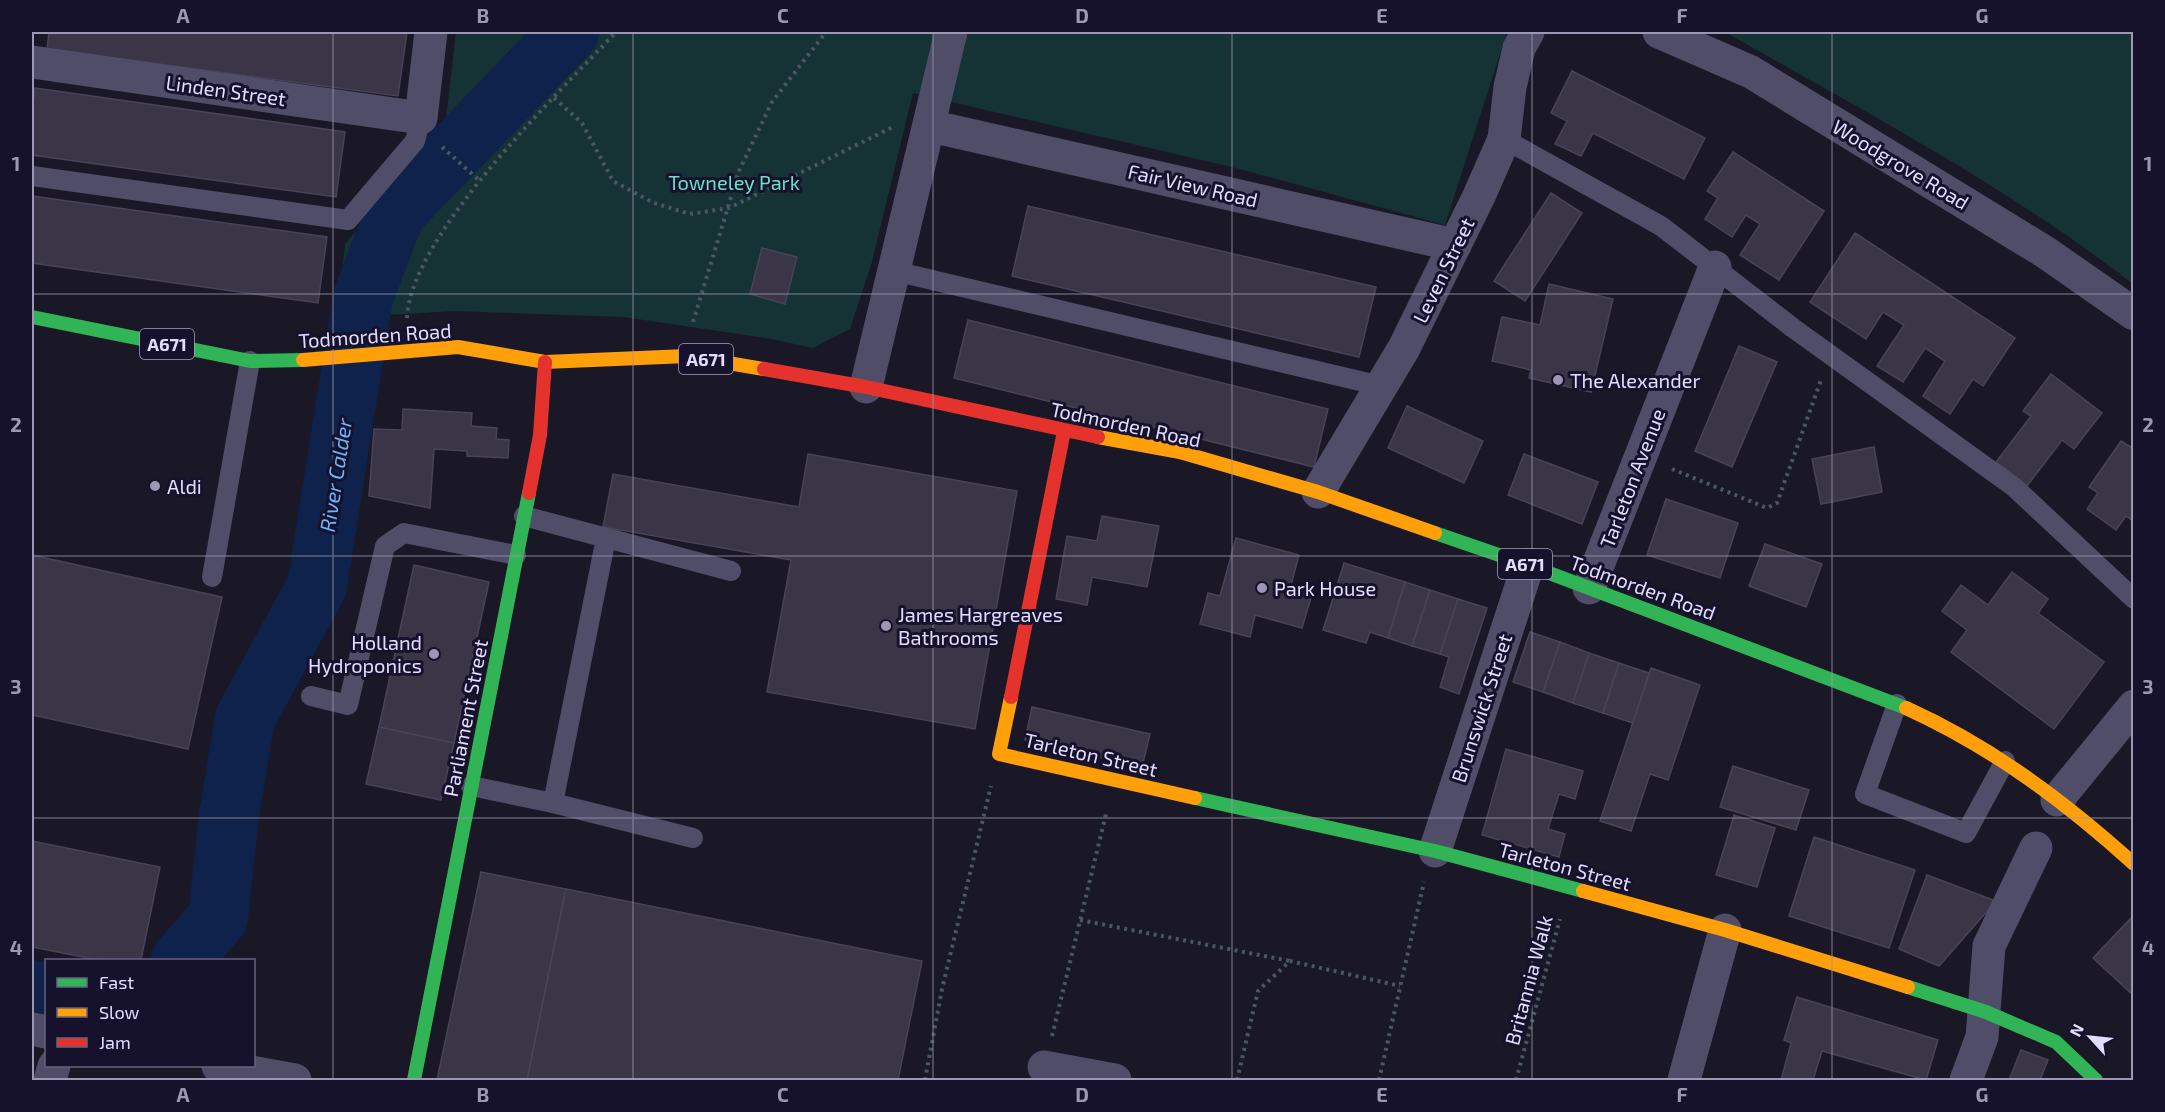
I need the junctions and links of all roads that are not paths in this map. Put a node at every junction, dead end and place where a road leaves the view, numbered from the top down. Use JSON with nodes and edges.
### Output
{"nodes":[{"id":1,"x":431,"y":32,"type":"edge"},
{"id":2,"x":951,"y":32,"type":"edge"},
{"id":3,"x":1528,"y":32,"type":"edge"},
{"id":4,"x":1659,"y":32,"type":"edge"},
{"id":5,"x":32,"y":62,"type":"edge"},
{"id":6,"x":930,"y":126,"type":"junction"},
{"id":7,"x":427,"y":129,"type":"junction"},
{"id":8,"x":1504,"y":139,"type":"junction"},
{"id":9,"x":32,"y":176,"type":"edge"},
{"id":10,"x":1455,"y":245,"type":"junction"},
{"id":11,"x":1715,"y":267,"type":"junction"},
{"id":12,"x":894,"y":271,"type":"junction"},
{"id":13,"x":2133,"y":314,"type":"edge"},
{"id":14,"x":32,"y":317,"type":"edge"},
{"id":15,"x":250,"y":361,"type":"junction"},
{"id":16,"x":545,"y":362,"type":"junction"},
{"id":17,"x":1382,"y":386,"type":"junction"},
{"id":18,"x":866,"y":387,"type":"junction"},
{"id":19,"x":1064,"y":430,"type":"junction"},
{"id":20,"x":1318,"y":492,"type":"junction"},
{"id":21,"x":524,"y":516,"type":"junction"},
{"id":22,"x":606,"y":538,"type":"junction"},
{"id":23,"x":516,"y":555,"type":"junction"},
{"id":24,"x":1528,"y":565,"type":"junction"},
{"id":25,"x":731,"y":571,"type":"dead end"},
{"id":26,"x":212,"y":577,"type":"dead end"},
{"id":27,"x":1589,"y":588,"type":"junction"},
{"id":28,"x":2133,"y":599,"type":"edge"},
{"id":29,"x":311,"y":696,"type":"dead end"},
{"id":30,"x":1897,"y":704,"type":"junction"},
{"id":31,"x":2133,"y":706,"type":"edge"},
{"id":32,"x":2005,"y":761,"type":"junction"},
{"id":33,"x":471,"y":786,"type":"junction"},
{"id":34,"x":2056,"y":800,"type":"junction"},
{"id":35,"x":553,"y":803,"type":"junction"},
{"id":36,"x":693,"y":838,"type":"dead end"},
{"id":37,"x":2036,"y":848,"type":"dead end"},
{"id":38,"x":1433,"y":850,"type":"junction"},
{"id":39,"x":2133,"y":864,"type":"edge"},
{"id":40,"x":1725,"y":930,"type":"junction"},
{"id":41,"x":1986,"y":1012,"type":"junction"},
{"id":42,"x":228,"y":1067,"type":"edge"},
{"id":43,"x":1044,"y":1067,"type":"road end"},
{"id":44,"x":295,"y":1080,"type":"edge"},
{"id":45,"x":414,"y":1080,"type":"edge"},
{"id":46,"x":1115,"y":1080,"type":"edge"},
{"id":47,"x":1684,"y":1080,"type":"edge"},
{"id":48,"x":1966,"y":1080,"type":"edge"},
{"id":49,"x":2096,"y":1080,"type":"edge"}],
"edges":[{"from":1,"to":7,"type":"street"},
{"from":2,"to":6,"type":"street"},
{"from":3,"to":8,"type":"street","name":"Leven Street"},
{"from":4,"to":13,"type":"street","name":"Woodgrove Road"},
{"from":5,"to":7,"type":"street","name":"Linden Street"},
{"from":6,"to":10,"type":"street","name":"Fair View Road"},
{"from":6,"to":12,"type":"street"},
{"from":7,"to":9,"type":"lane"},
{"from":8,"to":10,"type":"street","name":"Leven Street"},
{"from":8,"to":11,"type":"lane"},
{"from":10,"to":17,"type":"street","name":"Leven Street"},
{"from":11,"to":27,"type":"street","name":"Tarleton Avenue"},
{"from":11,"to":28,"type":"lane"},
{"from":12,"to":17,"type":"lane"},
{"from":12,"to":18,"type":"street"},
{"from":14,"to":15,"type":"main road","name":"Todmorden Road","number":"A671"},
{"from":15,"to":16,"type":"main road","name":"Todmorden Road","number":"A671"},
{"from":15,"to":26,"type":"lane"},
{"from":16,"to":18,"type":"main road","name":"Todmorden Road","number":"A671"},
{"from":16,"to":21,"type":"main road","name":"Parliament Street"},
{"from":17,"to":20,"type":"street","name":"Leven Street"},
{"from":18,"to":19,"type":"main road","name":"Todmorden Road","number":"A671"},
{"from":19,"to":20,"type":"main road","name":"Todmorden Road","number":"A671"},
{"from":19,"to":38,"type":"main road","name":"Tarleton Street"},
{"from":20,"to":24,"type":"main road","name":"Todmorden Road","number":"A671"},
{"from":21,"to":22,"type":"lane"},
{"from":21,"to":23,"type":"main road","name":"Parliament Street"},
{"from":22,"to":25,"type":"lane"},
{"from":22,"to":35,"type":"lane"},
{"from":23,"to":29,"type":"lane"},
{"from":23,"to":33,"type":"main road","name":"Parliament Street"},
{"from":24,"to":27,"type":"main road","name":"Todmorden Road","number":"A671"},
{"from":24,"to":38,"type":"street","name":"Brunswick Street"},
{"from":27,"to":30,"type":"main road","name":"Todmorden Road","number":"A671"},
{"from":30,"to":32,"type":"main road","name":"Todmorden Road","number":"A671"},
{"from":30,"to":32,"type":"lane"},
{"from":31,"to":34,"type":"street"},
{"from":32,"to":34,"type":"main road","name":"Todmorden Road","number":"A671"},
{"from":33,"to":35,"type":"lane"},
{"from":33,"to":45,"type":"main road","name":"Parliament Street"},
{"from":34,"to":39,"type":"main road","name":"Todmorden Road","number":"A671"},
{"from":35,"to":36,"type":"lane"},
{"from":37,"to":41,"type":"street"},
{"from":38,"to":40,"type":"main road","name":"Tarleton Street"},
{"from":40,"to":41,"type":"main road","name":"Tarleton Street"},
{"from":40,"to":47,"type":"street"},
{"from":41,"to":48,"type":"street"},
{"from":41,"to":49,"type":"main road","name":"Tarleton Street"},
{"from":42,"to":44,"type":"street"},
{"from":43,"to":46,"type":"street"}]}
